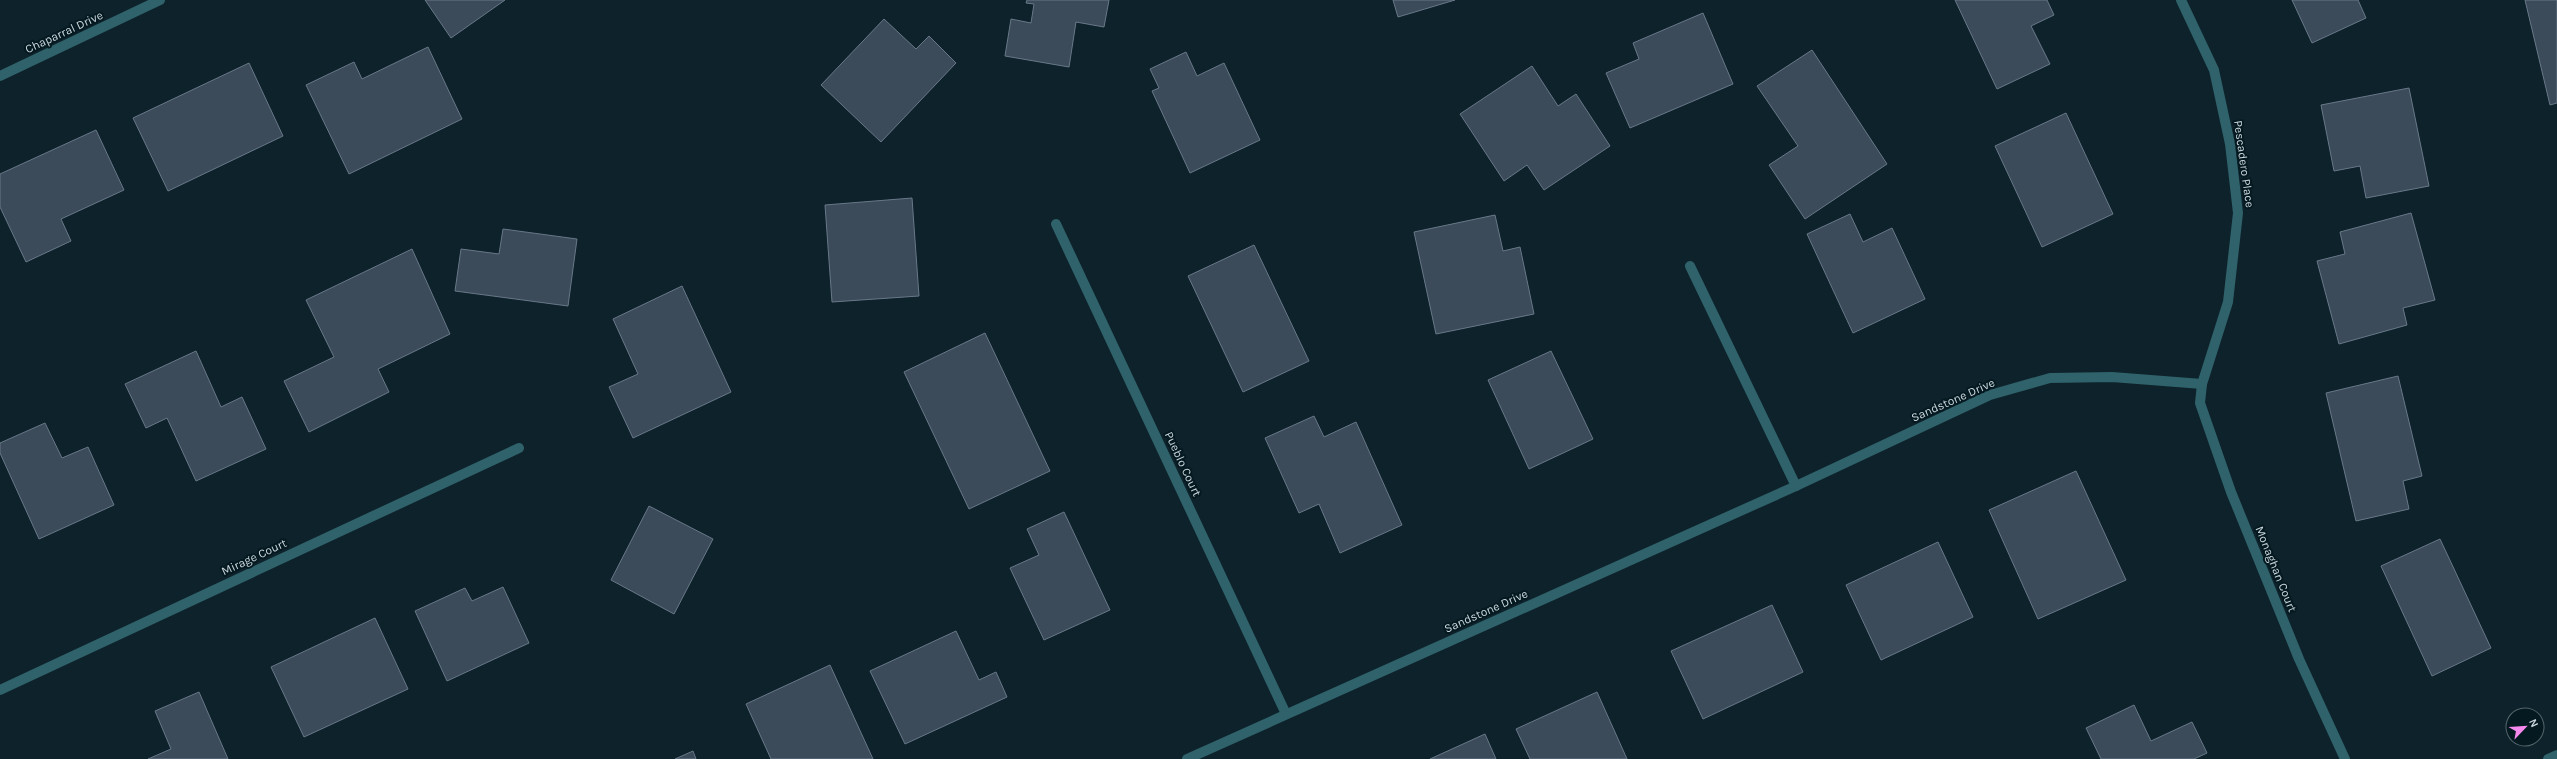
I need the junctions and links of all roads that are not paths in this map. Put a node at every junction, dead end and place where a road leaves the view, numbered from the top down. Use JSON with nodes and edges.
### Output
{"nodes":[{"id":1,"x":160,"y":0,"type":"edge"},
{"id":2,"x":2181,"y":0,"type":"edge"},
{"id":3,"x":0,"y":76,"type":"edge"},
{"id":4,"x":1056,"y":224,"type":"dead end"},
{"id":5,"x":1690,"y":266,"type":"dead end"},
{"id":6,"x":2202,"y":384,"type":"junction"},
{"id":7,"x":519,"y":448,"type":"dead end"},
{"id":8,"x":1796,"y":486,"type":"junction"},
{"id":9,"x":0,"y":690,"type":"edge"},
{"id":10,"x":1286,"y":714,"type":"junction"},
{"id":11,"x":2557,"y":755,"type":"edge"},
{"id":12,"x":1187,"y":759,"type":"edge"},
{"id":13,"x":2345,"y":759,"type":"edge"},
{"id":14,"x":2548,"y":759,"type":"edge"}],
"edges":[{"from":1,"to":3,"type":"street","name":"Chaparral Drive"},
{"from":2,"to":6,"type":"street","name":"Pescadero Place"},
{"from":4,"to":10,"type":"street","name":"Pueblo Court"},
{"from":5,"to":8,"type":"street"},
{"from":6,"to":8,"type":"street","name":"Sandstone Drive"},
{"from":6,"to":13,"type":"street","name":"Monaghan Court"},
{"from":7,"to":9,"type":"street","name":"Mirage Court"},
{"from":8,"to":10,"type":"street","name":"Sandstone Drive"},
{"from":10,"to":12,"type":"street","name":"Sandstone Drive"},
{"from":11,"to":14,"type":"street"}]}
